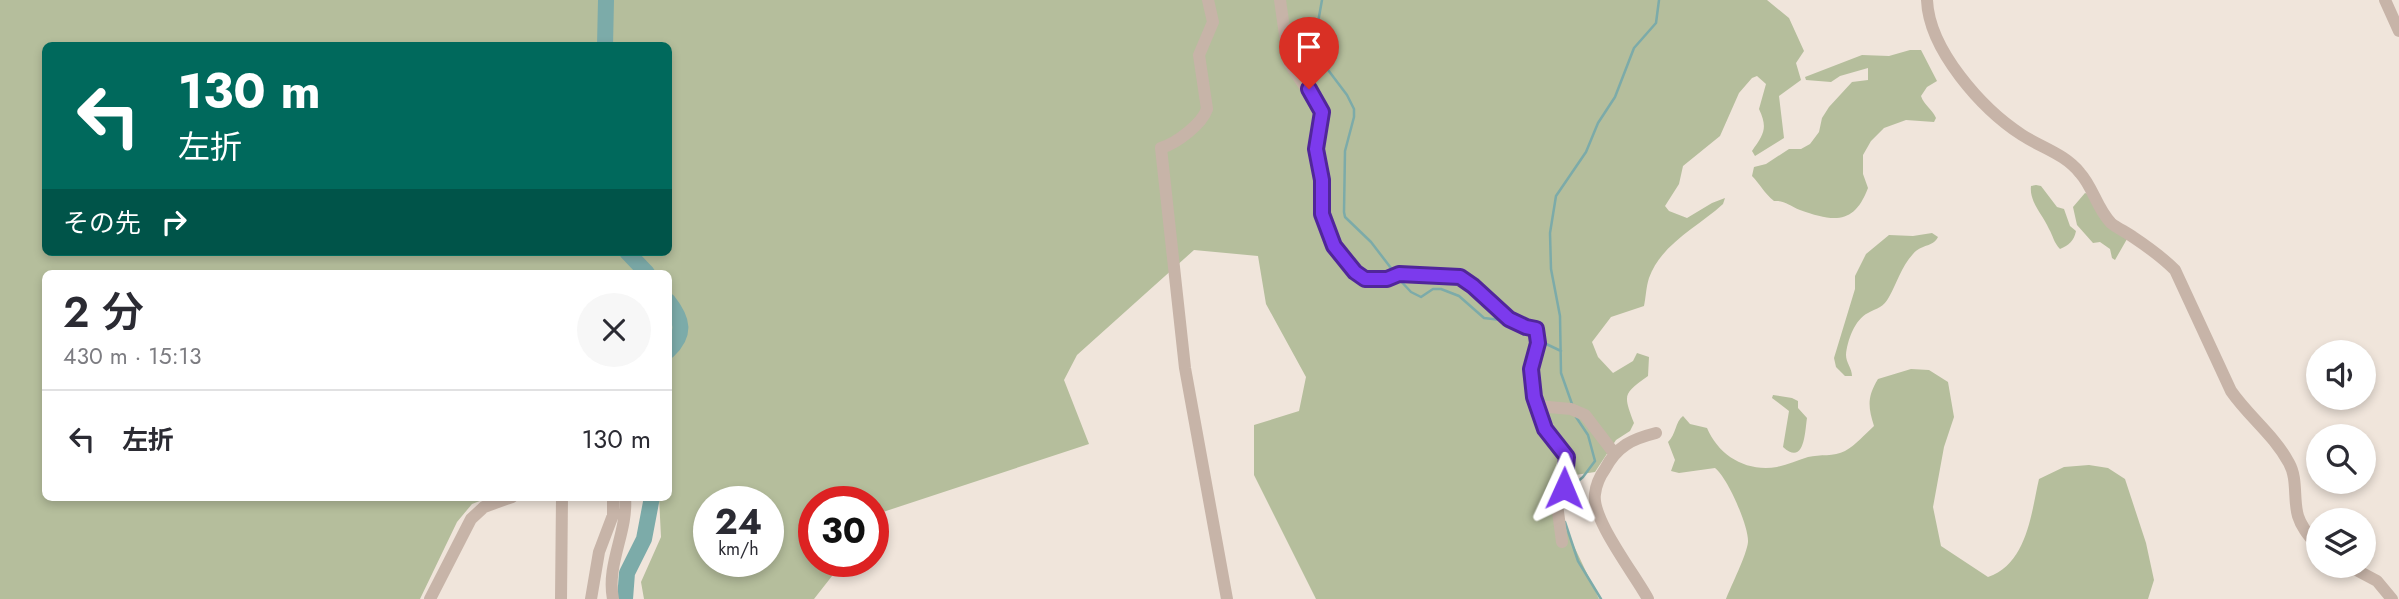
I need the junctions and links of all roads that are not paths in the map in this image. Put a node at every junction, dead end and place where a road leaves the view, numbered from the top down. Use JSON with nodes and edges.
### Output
{"nodes":[{"id":1,"x":1208,"y":0,"type":"edge"},
{"id":2,"x":1280,"y":0,"type":"edge"},
{"id":3,"x":1927,"y":0,"type":"edge"},
{"id":4,"x":2385,"y":0,"type":"edge"},
{"id":5,"x":2399,"y":31,"type":"edge"},
{"id":6,"x":1537,"y":406,"type":"junction"},
{"id":7,"x":1656,"y":433,"type":"dead end"},
{"id":8,"x":1614,"y":453,"type":"junction"},
{"id":9,"x":501,"y":501,"type":"edge"},
{"id":10,"x":562,"y":501,"type":"edge"},
{"id":11,"x":613,"y":501,"type":"edge"},
{"id":12,"x":625,"y":501,"type":"edge"},
{"id":13,"x":2306,"y":532,"type":"edge"},
{"id":14,"x":1562,"y":542,"type":"dead end"},
{"id":15,"x":2371,"y":578,"type":"edge"},
{"id":16,"x":430,"y":599,"type":"edge"},
{"id":17,"x":561,"y":599,"type":"edge"},
{"id":18,"x":591,"y":599,"type":"edge"},
{"id":19,"x":613,"y":599,"type":"edge"},
{"id":20,"x":1227,"y":599,"type":"edge"},
{"id":21,"x":1648,"y":599,"type":"edge"},
{"id":22,"x":2392,"y":599,"type":"edge"}],
"edges":[{"from":1,"to":20,"type":"street"},
{"from":2,"to":6,"type":"street"},
{"from":3,"to":13,"type":"street"},
{"from":4,"to":5,"type":"street"},
{"from":6,"to":8,"type":"street"},
{"from":6,"to":14,"type":"street"},
{"from":7,"to":8,"type":"street"},
{"from":8,"to":21,"type":"street"},
{"from":9,"to":16,"type":"street"},
{"from":10,"to":17,"type":"street"},
{"from":11,"to":18,"type":"street"},
{"from":12,"to":19,"type":"street"},
{"from":15,"to":22,"type":"street"}]}
